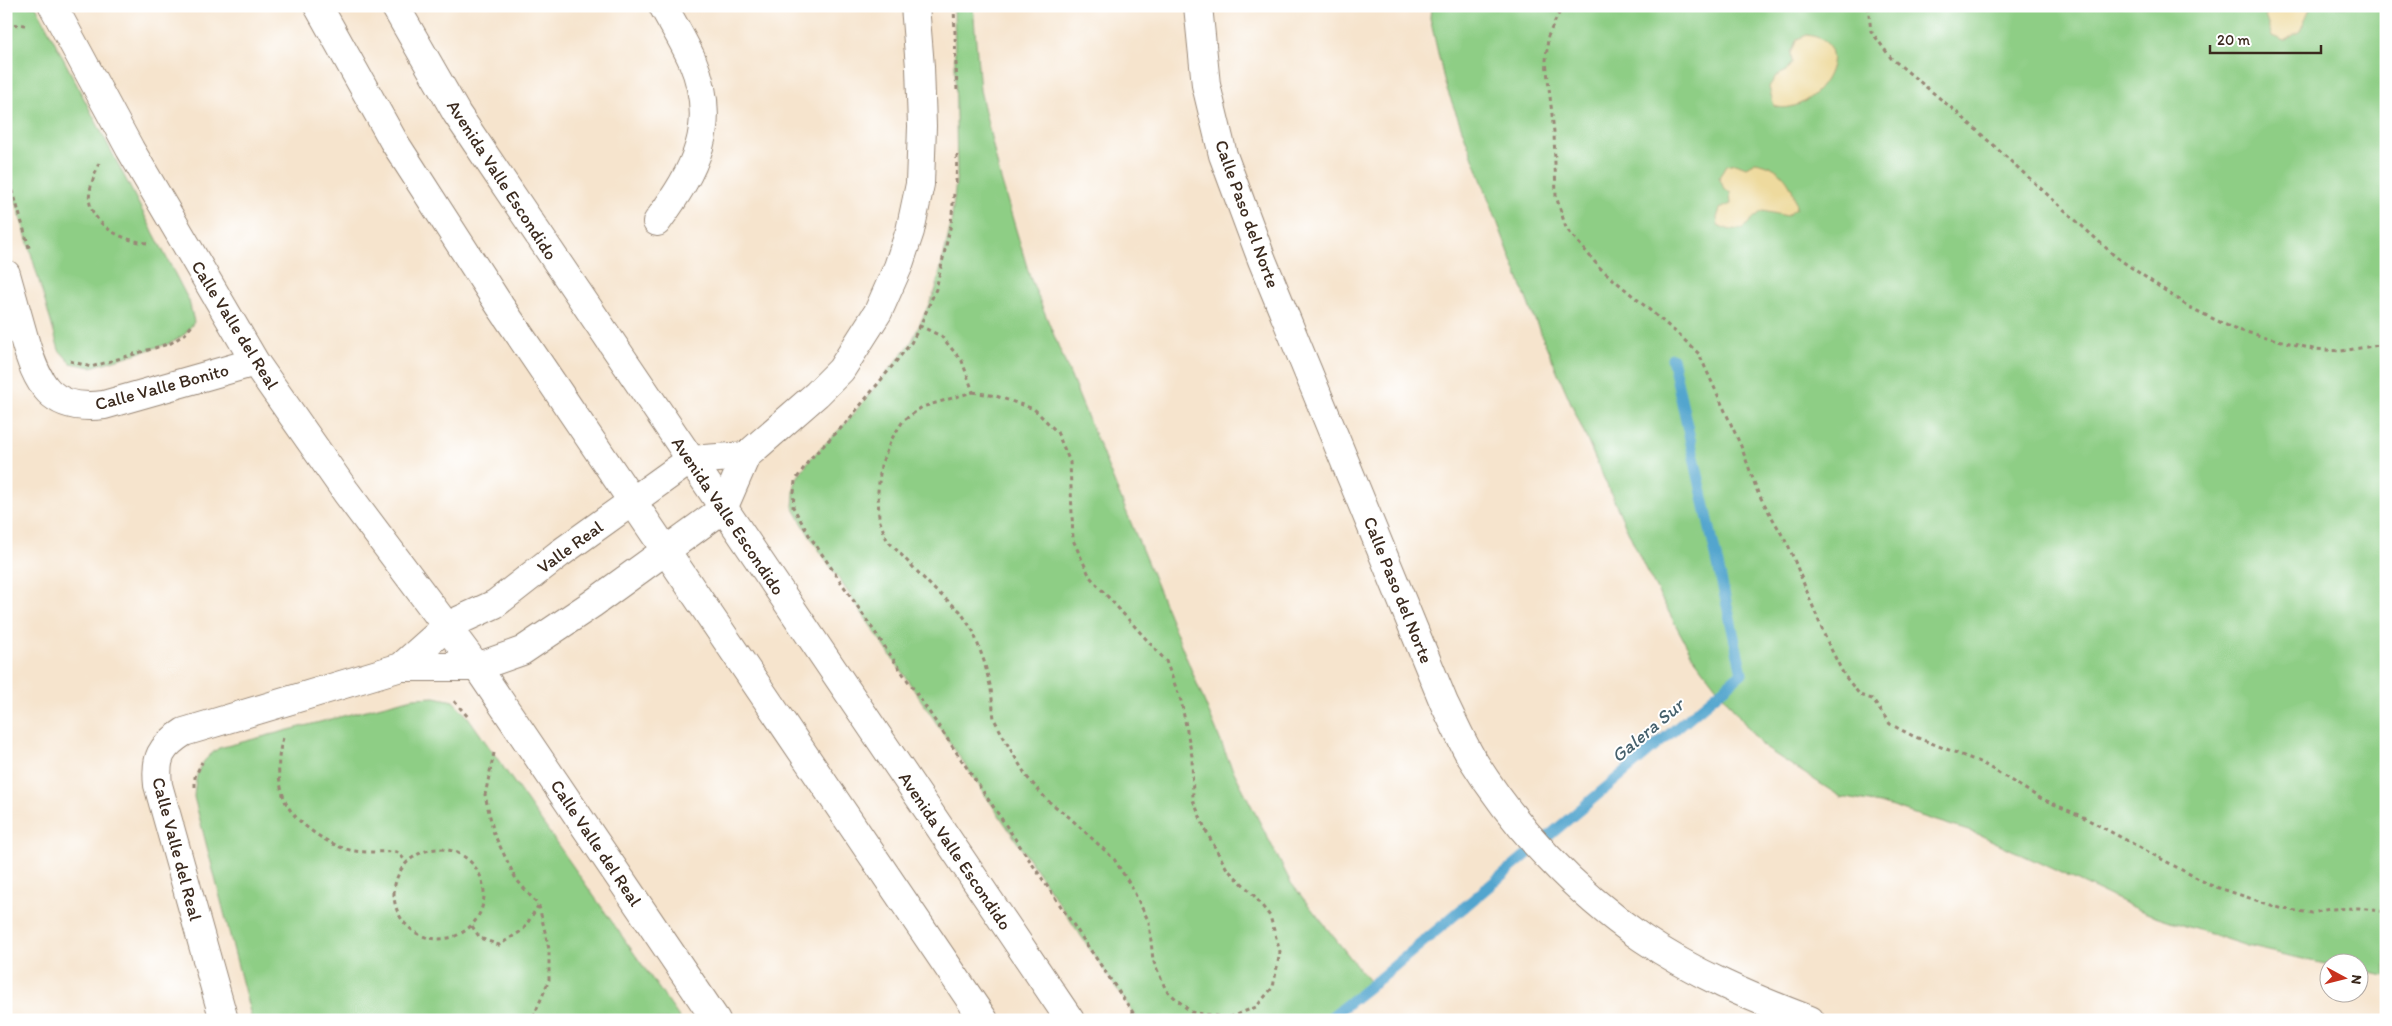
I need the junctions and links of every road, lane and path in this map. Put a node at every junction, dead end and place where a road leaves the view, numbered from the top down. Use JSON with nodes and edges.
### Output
{"nodes":[{"id":1,"x":53,"y":6,"type":"edge"},
{"id":2,"x":318,"y":6,"type":"edge"},
{"id":3,"x":395,"y":6,"type":"edge"},
{"id":4,"x":663,"y":6,"type":"edge"},
{"id":5,"x":915,"y":6,"type":"edge"},
{"id":6,"x":1198,"y":6,"type":"edge"},
{"id":7,"x":1565,"y":6,"type":"edge"},
{"id":8,"x":1868,"y":6,"type":"edge"},
{"id":9,"x":6,"y":18,"type":"edge"},
{"id":10,"x":8,"y":23,"type":"dead end"},
{"id":11,"x":6,"y":167,"type":"edge"},
{"id":12,"x":657,"y":222,"type":"dead end"},
{"id":13,"x":33,"y":260,"type":"dead end"},
{"id":14,"x":6,"y":274,"type":"edge"},
{"id":15,"x":193,"y":315,"type":"dead end"},
{"id":16,"x":920,"y":326,"type":"dead end"},
{"id":17,"x":2386,"y":344,"type":"edge"},
{"id":18,"x":65,"y":356,"type":"dead end"},
{"id":19,"x":255,"y":362,"type":"junction"},
{"id":20,"x":973,"y":392,"type":"joint"},
{"id":21,"x":746,"y":456,"type":"junction"},
{"id":22,"x":690,"y":460,"type":"junction"},
{"id":23,"x":633,"y":502,"type":"junction"},
{"id":24,"x":723,"y":509,"type":"junction"},
{"id":25,"x":666,"y":551,"type":"junction"},
{"id":26,"x":447,"y":626,"type":"junction"},
{"id":27,"x":401,"y":667,"type":"junction"},
{"id":28,"x":477,"y":667,"type":"junction"},
{"id":29,"x":453,"y":701,"type":"dead end"},
{"id":30,"x":468,"y":717,"type":"dead end"},
{"id":31,"x":284,"y":731,"type":"dead end"},
{"id":32,"x":494,"y":752,"type":"dead end"},
{"id":33,"x":203,"y":759,"type":"dead end"},
{"id":34,"x":194,"y":791,"type":"dead end"},
{"id":35,"x":407,"y":862,"type":"junction"},
{"id":36,"x":539,"y":906,"type":"junction"},
{"id":37,"x":2386,"y":912,"type":"edge"},
{"id":38,"x":472,"y":926,"type":"junction"},
{"id":39,"x":224,"y":1020,"type":"edge"},
{"id":40,"x":530,"y":1020,"type":"edge"},
{"id":41,"x":716,"y":1020,"type":"edge"},
{"id":42,"x":984,"y":1020,"type":"edge"},
{"id":43,"x":1070,"y":1020,"type":"edge"},
{"id":44,"x":1138,"y":1020,"type":"edge"},
{"id":45,"x":1810,"y":1020,"type":"edge"}],
"edges":[{"from":1,"to":19,"type":"street","name":"Calle Valle del Real"},
{"from":2,"to":23,"type":"street"},
{"from":3,"to":22,"type":"street","name":"Avenida Valle Escondido"},
{"from":4,"to":12,"type":"street"},
{"from":5,"to":21,"type":"street"},
{"from":6,"to":45,"type":"street","name":"Calle Paso del Norte"},
{"from":7,"to":37,"type":"path"},
{"from":8,"to":17,"type":"path"},
{"from":9,"to":10,"type":"path"},
{"from":11,"to":13,"type":"path"},
{"from":14,"to":19,"type":"street","name":"Calle Valle Bonito"},
{"from":15,"to":18,"type":"path"},
{"from":16,"to":44,"type":"path"},
{"from":19,"to":26,"type":"street","name":"Calle Valle del Real"},
{"from":20,"to":20,"type":"path"},
{"from":21,"to":22,"type":"street"},
{"from":21,"to":24,"type":"street"},
{"from":22,"to":23,"type":"street","name":"Valle Real"},
{"from":22,"to":24,"type":"street","name":"Avenida Valle Escondido"},
{"from":23,"to":25,"type":"street"},
{"from":23,"to":26,"type":"street","name":"Valle Real"},
{"from":24,"to":25,"type":"street"},
{"from":24,"to":43,"type":"street","name":"Avenida Valle Escondido"},
{"from":25,"to":28,"type":"street"},
{"from":25,"to":42,"type":"street"},
{"from":26,"to":27,"type":"street","name":"Calle Valle del Real"},
{"from":26,"to":28,"type":"street","name":"Calle Valle del Real"},
{"from":27,"to":28,"type":"street","name":"Calle Valle del Real"},
{"from":27,"to":39,"type":"street","name":"Calle Valle del Real"},
{"from":28,"to":41,"type":"street","name":"Calle Valle del Real"},
{"from":29,"to":30,"type":"path"},
{"from":31,"to":35,"type":"path"},
{"from":32,"to":36,"type":"path"},
{"from":33,"to":34,"type":"path"},
{"from":35,"to":38,"type":"path"},
{"from":35,"to":38,"type":"path"},
{"from":36,"to":38,"type":"path"},
{"from":36,"to":40,"type":"path"}]}
